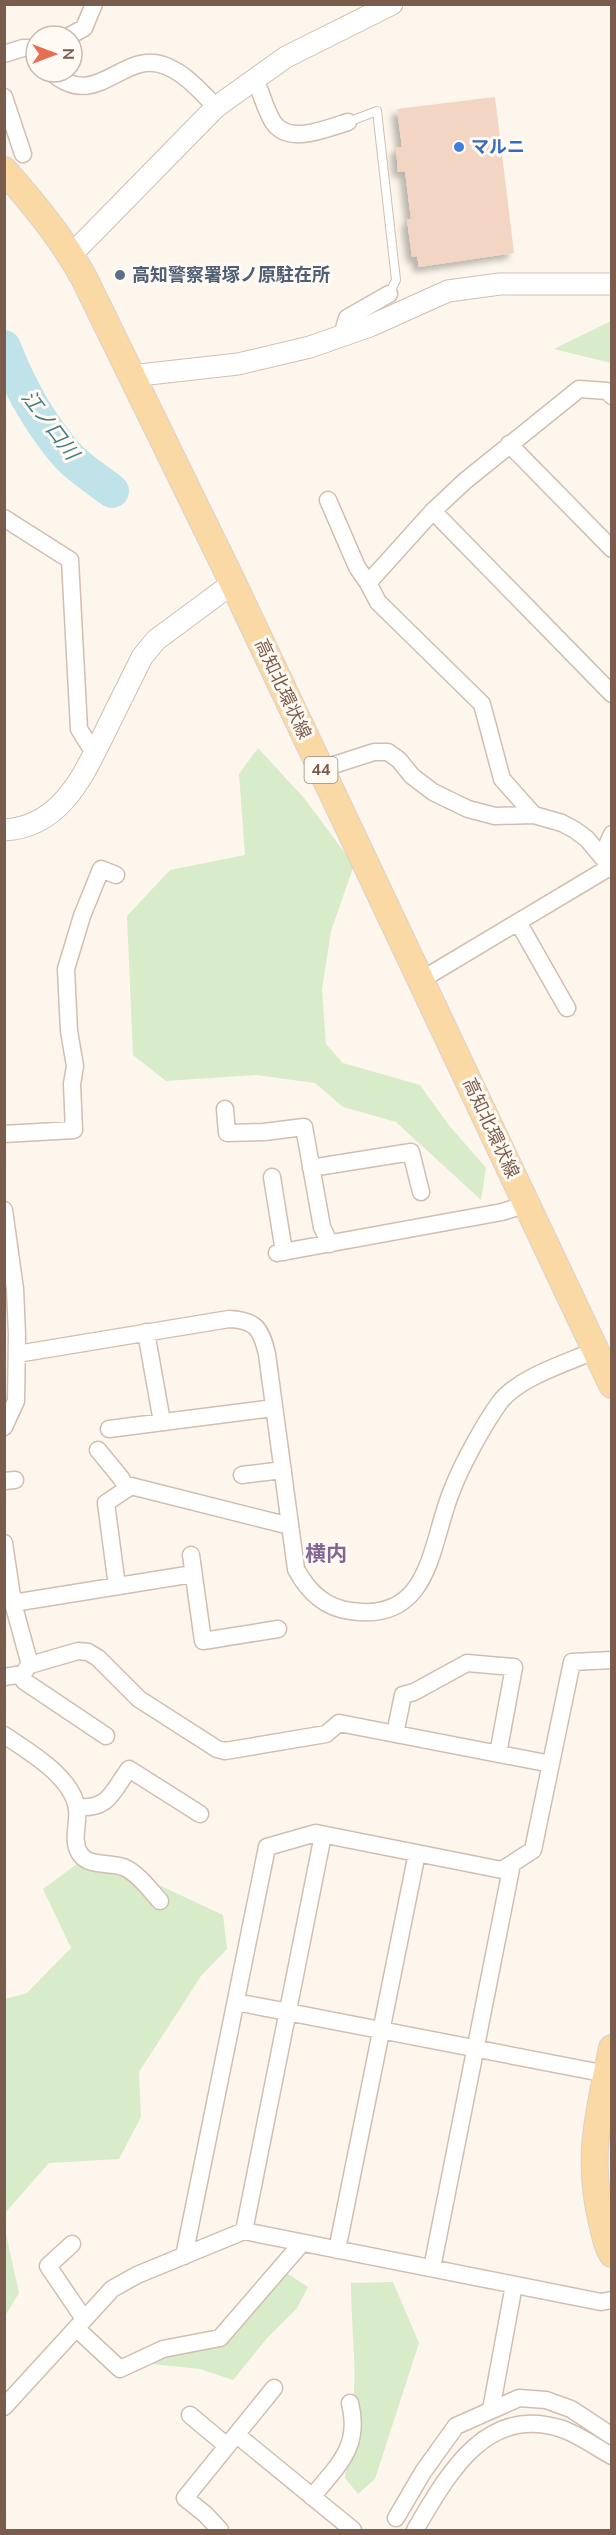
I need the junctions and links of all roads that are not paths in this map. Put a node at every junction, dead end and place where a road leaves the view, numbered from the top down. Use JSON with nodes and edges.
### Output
{"nodes":[{"id":1,"x":94,"y":4,"type":"edge"},
{"id":2,"x":389,"y":5,"type":"edge"},
{"id":3,"x":84,"y":28,"type":"edge"},
{"id":4,"x":24,"y":53,"type":"edge"},
{"id":5,"x":4,"y":54,"type":"edge"},
{"id":6,"x":255,"y":78,"type":"junction"},
{"id":7,"x":69,"y":84,"type":"edge"},
{"id":8,"x":4,"y":97,"type":"edge"},
{"id":9,"x":216,"y":107,"type":"junction"},
{"id":10,"x":348,"y":122,"type":"joint"},
{"id":11,"x":14,"y":162,"type":"edge"},
{"id":12,"x":71,"y":255,"type":"junction"},
{"id":13,"x":612,"y":284,"type":"edge"},
{"id":14,"x":389,"y":294,"type":"joint"},
{"id":15,"x":342,"y":336,"type":"junction"},
{"id":16,"x":131,"y":376,"type":"junction"},
{"id":17,"x":612,"y":396,"type":"edge"},
{"id":18,"x":509,"y":444,"type":"junction"},
{"id":19,"x":328,"y":500,"type":"dead end"},
{"id":20,"x":433,"y":511,"type":"junction"},
{"id":21,"x":4,"y":518,"type":"edge"},
{"id":22,"x":612,"y":549,"type":"edge"},
{"id":23,"x":232,"y":583,"type":"junction"},
{"id":24,"x":368,"y":583,"type":"junction"},
{"id":25,"x":612,"y":694,"type":"edge"},
{"id":26,"x":94,"y":753,"type":"junction"},
{"id":27,"x":321,"y":769,"type":"junction"},
{"id":28,"x":534,"y":815,"type":"junction"},
{"id":29,"x":4,"y":830,"type":"edge"},
{"id":30,"x":612,"y":834,"type":"edge"},
{"id":31,"x":608,"y":864,"type":"edge"},
{"id":32,"x":116,"y":875,"type":"dead end"},
{"id":33,"x":518,"y":922,"type":"junction"},
{"id":34,"x":421,"y":980,"type":"junction"},
{"id":35,"x":567,"y":1008,"type":"dead end"},
{"id":36,"x":225,"y":1109,"type":"dead end"},
{"id":37,"x":4,"y":1134,"type":"edge"},
{"id":38,"x":311,"y":1168,"type":"junction"},
{"id":39,"x":272,"y":1177,"type":"dead end"},
{"id":40,"x":421,"y":1192,"type":"dead end"},
{"id":41,"x":527,"y":1204,"type":"junction"},
{"id":42,"x":4,"y":1210,"type":"edge"},
{"id":43,"x":330,"y":1244,"type":"junction"},
{"id":44,"x":146,"y":1332,"type":"junction"},
{"id":45,"x":596,"y":1350,"type":"junction"},
{"id":46,"x":16,"y":1354,"type":"junction"},
{"id":47,"x":612,"y":1385,"type":"edge"},
{"id":48,"x":274,"y":1408,"type":"junction"},
{"id":49,"x":162,"y":1422,"type":"junction"},
{"id":50,"x":4,"y":1427,"type":"edge"},
{"id":51,"x":109,"y":1429,"type":"dead end"},
{"id":52,"x":98,"y":1450,"type":"dead end"},
{"id":53,"x":283,"y":1470,"type":"junction"},
{"id":54,"x":242,"y":1475,"type":"dead end"},
{"id":55,"x":127,"y":1489,"type":"junction"},
{"id":56,"x":290,"y":1526,"type":"junction"},
{"id":57,"x":4,"y":1543,"type":"edge"},
{"id":58,"x":191,"y":1555,"type":"dead end"},
{"id":59,"x":193,"y":1574,"type":"junction"},
{"id":60,"x":117,"y":1586,"type":"junction"},
{"id":61,"x":14,"y":1603,"type":"junction"},
{"id":62,"x":278,"y":1629,"type":"dead end"},
{"id":63,"x":612,"y":1660,"type":"edge"},
{"id":64,"x":26,"y":1669,"type":"junction"},
{"id":65,"x":4,"y":1677,"type":"edge"},
{"id":66,"x":395,"y":1734,"type":"junction"},
{"id":67,"x":4,"y":1735,"type":"edge"},
{"id":68,"x":106,"y":1736,"type":"dead end"},
{"id":69,"x":498,"y":1754,"type":"junction"},
{"id":70,"x":551,"y":1764,"type":"junction"},
{"id":71,"x":77,"y":1807,"type":"junction"},
{"id":72,"x":200,"y":1814,"type":"dead end"},
{"id":73,"x":323,"y":1834,"type":"junction"},
{"id":74,"x":417,"y":1853,"type":"junction"},
{"id":75,"x":512,"y":1864,"type":"junction"},
{"id":76,"x":160,"y":1901,"type":"dead end"},
{"id":77,"x":236,"y":2002,"type":"junction"},
{"id":78,"x":287,"y":2012,"type":"junction"},
{"id":79,"x":382,"y":2030,"type":"junction"},
{"id":80,"x":476,"y":2048,"type":"junction"},
{"id":81,"x":612,"y":2048,"type":"edge"},
{"id":82,"x":609,"y":2074,"type":"edge"},
{"id":83,"x":244,"y":2231,"type":"junction"},
{"id":84,"x":302,"y":2242,"type":"junction"},
{"id":85,"x":72,"y":2244,"type":"dead end"},
{"id":86,"x":337,"y":2250,"type":"junction"},
{"id":87,"x":612,"y":2254,"type":"edge"},
{"id":88,"x":184,"y":2256,"type":"junction"},
{"id":89,"x":432,"y":2268,"type":"junction"},
{"id":90,"x":514,"y":2285,"type":"junction"},
{"id":91,"x":612,"y":2300,"type":"edge"},
{"id":92,"x":80,"y":2324,"type":"junction"},
{"id":93,"x":274,"y":2388,"type":"dead end"},
{"id":94,"x":350,"y":2403,"type":"dead end"},
{"id":95,"x":4,"y":2407,"type":"edge"},
{"id":96,"x":491,"y":2410,"type":"junction"},
{"id":97,"x":190,"y":2415,"type":"dead end"},
{"id":98,"x":612,"y":2436,"type":"edge"},
{"id":99,"x":232,"y":2440,"type":"junction"},
{"id":100,"x":612,"y":2456,"type":"edge"},
{"id":101,"x":312,"y":2497,"type":"junction"},
{"id":102,"x":396,"y":2518,"type":"dead end"},
{"id":103,"x":220,"y":2530,"type":"edge"},
{"id":104,"x":353,"y":2530,"type":"edge"},
{"id":105,"x":415,"y":2530,"type":"edge"}],
"edges":[{"from":1,"to":3,"type":"street"},
{"from":2,"to":6,"type":"street"},
{"from":4,"to":5,"type":"street"},
{"from":6,"to":9,"type":"street"},
{"from":6,"to":10,"type":"street"},
{"from":7,"to":9,"type":"street"},
{"from":8,"to":11,"type":"street"},
{"from":9,"to":12,"type":"street"},
{"from":10,"to":14,"type":"lane"},
{"from":11,"to":12,"type":"main road","name":"高知北環状線","number":"44"},
{"from":12,"to":16,"type":"main road","name":"高知北環状線","number":"44"},
{"from":13,"to":15,"type":"street"},
{"from":14,"to":15,"type":"street"},
{"from":15,"to":16,"type":"street"},
{"from":16,"to":23,"type":"main road","name":"高知北環状線","number":"44"},
{"from":17,"to":18,"type":"street"},
{"from":18,"to":20,"type":"street"},
{"from":18,"to":22,"type":"street"},
{"from":19,"to":24,"type":"street"},
{"from":20,"to":24,"type":"street"},
{"from":20,"to":25,"type":"street"},
{"from":21,"to":26,"type":"street"},
{"from":23,"to":26,"type":"street"},
{"from":23,"to":27,"type":"main road","name":"高知北環状線","number":"44"},
{"from":24,"to":28,"type":"street"},
{"from":26,"to":29,"type":"street"},
{"from":27,"to":28,"type":"street"},
{"from":27,"to":34,"type":"main road","name":"高知北環状線","number":"44"},
{"from":28,"to":31,"type":"street"},
{"from":30,"to":31,"type":"street"},
{"from":31,"to":33,"type":"street"},
{"from":32,"to":37,"type":"street"},
{"from":33,"to":34,"type":"street"},
{"from":33,"to":35,"type":"street"},
{"from":34,"to":41,"type":"main road","name":"高知北環状線","number":"44"},
{"from":36,"to":38,"type":"street"},
{"from":38,"to":40,"type":"street"},
{"from":38,"to":43,"type":"street"},
{"from":39,"to":43,"type":"street"},
{"from":41,"to":43,"type":"street"},
{"from":41,"to":45,"type":"main road","name":"高知北環状線","number":"44"},
{"from":42,"to":46,"type":"street"},
{"from":44,"to":46,"type":"street"},
{"from":44,"to":48,"type":"street"},
{"from":44,"to":49,"type":"street"},
{"from":45,"to":47,"type":"main road","name":"高知北環状線","number":"44"},
{"from":45,"to":56,"type":"street"},
{"from":46,"to":50,"type":"street"},
{"from":48,"to":49,"type":"street"},
{"from":48,"to":53,"type":"street"},
{"from":49,"to":51,"type":"street"},
{"from":52,"to":55,"type":"street"},
{"from":53,"to":54,"type":"street"},
{"from":53,"to":56,"type":"street"},
{"from":55,"to":56,"type":"street"},
{"from":55,"to":60,"type":"street"},
{"from":57,"to":61,"type":"street"},
{"from":58,"to":59,"type":"street"},
{"from":59,"to":60,"type":"street"},
{"from":59,"to":62,"type":"street"},
{"from":60,"to":61,"type":"street"},
{"from":61,"to":64,"type":"street"},
{"from":63,"to":70,"type":"street"},
{"from":64,"to":65,"type":"street"},
{"from":64,"to":66,"type":"street"},
{"from":64,"to":68,"type":"street"},
{"from":66,"to":69,"type":"street"},
{"from":66,"to":69,"type":"street"},
{"from":67,"to":71,"type":"street"},
{"from":69,"to":70,"type":"street"},
{"from":70,"to":75,"type":"street"},
{"from":71,"to":72,"type":"street"},
{"from":71,"to":76,"type":"street"},
{"from":73,"to":74,"type":"street"},
{"from":73,"to":77,"type":"street"},
{"from":73,"to":78,"type":"street"},
{"from":74,"to":75,"type":"street"},
{"from":74,"to":79,"type":"street"},
{"from":75,"to":80,"type":"street"},
{"from":77,"to":78,"type":"street"},
{"from":77,"to":88,"type":"street"},
{"from":78,"to":79,"type":"street"},
{"from":78,"to":83,"type":"street"},
{"from":79,"to":80,"type":"street"},
{"from":79,"to":86,"type":"street"},
{"from":80,"to":82,"type":"street"},
{"from":80,"to":89,"type":"street"},
{"from":81,"to":82,"type":"main road"},
{"from":82,"to":87,"type":"main road"},
{"from":83,"to":84,"type":"street"},
{"from":83,"to":88,"type":"street"},
{"from":84,"to":86,"type":"street"},
{"from":84,"to":92,"type":"street"},
{"from":85,"to":92,"type":"street"},
{"from":86,"to":89,"type":"street"},
{"from":88,"to":92,"type":"street"},
{"from":89,"to":90,"type":"street"},
{"from":90,"to":91,"type":"street"},
{"from":90,"to":96,"type":"street"},
{"from":92,"to":95,"type":"street"},
{"from":93,"to":99,"type":"street"},
{"from":94,"to":101,"type":"street"},
{"from":96,"to":98,"type":"street"},
{"from":96,"to":102,"type":"street"},
{"from":97,"to":99,"type":"street"},
{"from":99,"to":101,"type":"street"},
{"from":99,"to":103,"type":"street"},
{"from":100,"to":105,"type":"street"},
{"from":101,"to":104,"type":"street"}]}
